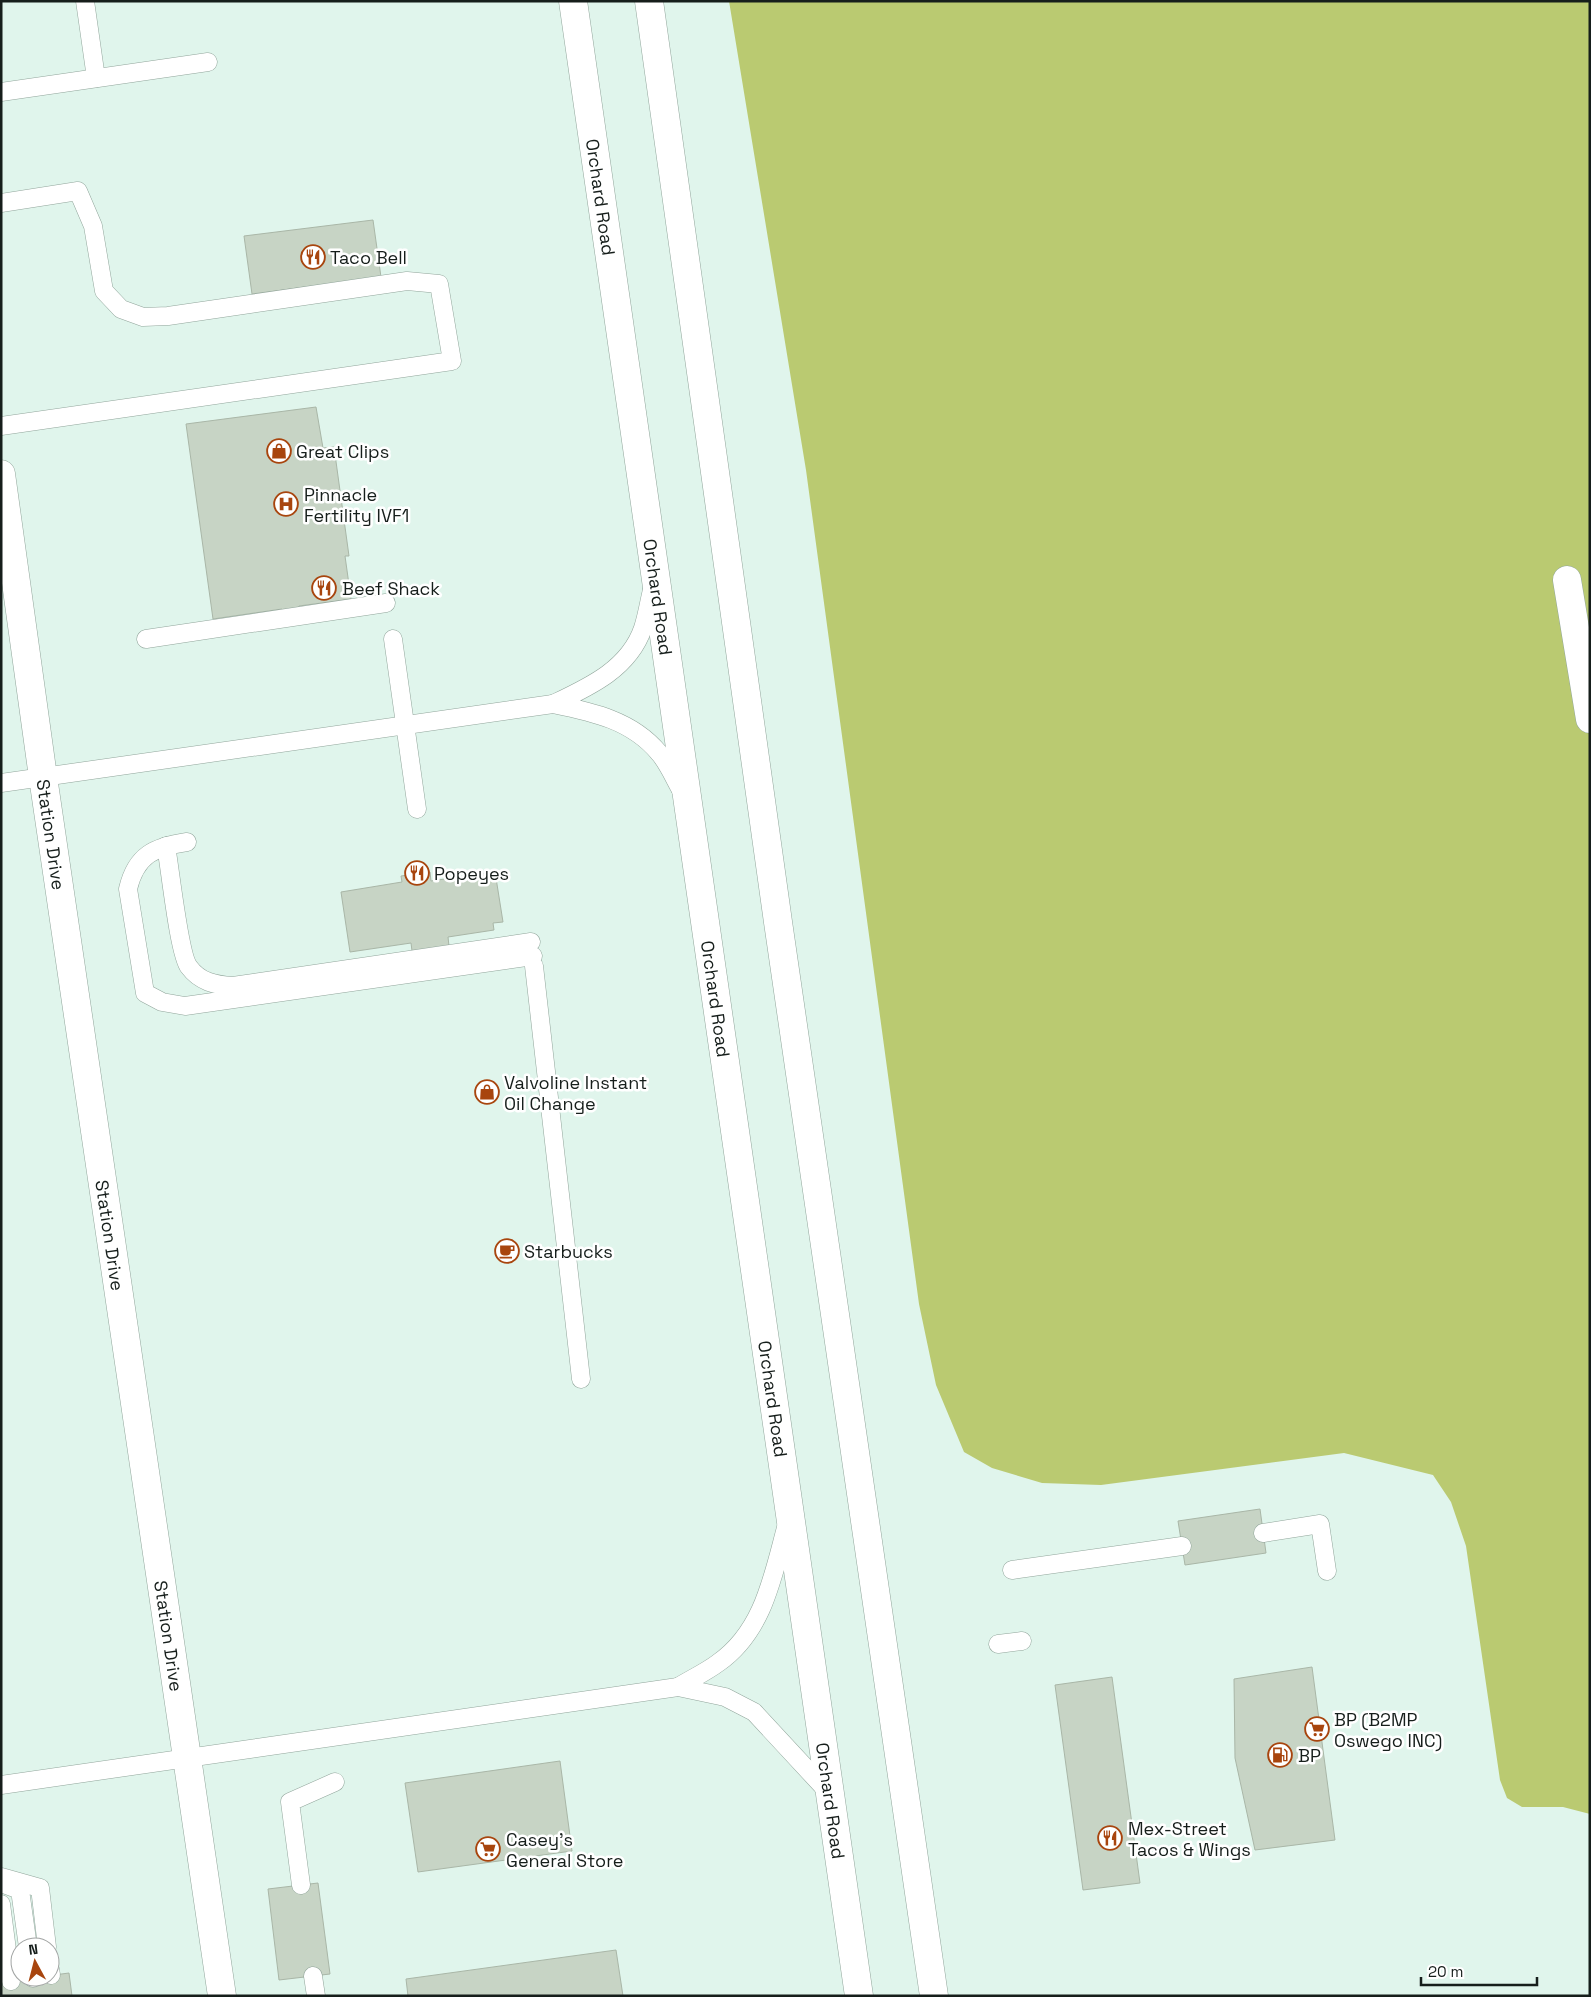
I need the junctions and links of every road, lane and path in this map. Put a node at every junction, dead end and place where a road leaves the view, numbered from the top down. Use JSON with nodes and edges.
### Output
{"nodes":[{"id":1,"x":85,"y":1,"type":"edge"},
{"id":2,"x":573,"y":1,"type":"edge"},
{"id":3,"x":649,"y":1,"type":"edge"},
{"id":4,"x":208,"y":62,"type":"dead end"},
{"id":5,"x":96,"y":78,"type":"junction"},
{"id":6,"x":1,"y":92,"type":"edge"},
{"id":7,"x":1,"y":203,"type":"edge"},
{"id":8,"x":1,"y":426,"type":"edge"},
{"id":9,"x":1,"y":474,"type":"edge"},
{"id":10,"x":656,"y":570,"type":"junction"},
{"id":11,"x":1567,"y":580,"type":"dead end"},
{"id":12,"x":386,"y":603,"type":"dead end"},
{"id":13,"x":393,"y":639,"type":"dead end"},
{"id":14,"x":146,"y":640,"type":"dead end"},
{"id":15,"x":553,"y":704,"type":"junction"},
{"id":16,"x":1590,"y":719,"type":"edge"},
{"id":17,"x":406,"y":726,"type":"junction"},
{"id":18,"x":43,"y":777,"type":"junction"},
{"id":19,"x":1,"y":783,"type":"edge"},
{"id":20,"x":690,"y":806,"type":"junction"},
{"id":21,"x":417,"y":809,"type":"dead end"},
{"id":22,"x":187,"y":842,"type":"dead end"},
{"id":23,"x":166,"y":846,"type":"junction"},
{"id":24,"x":532,"y":954,"type":"junction"},
{"id":25,"x":581,"y":1379,"type":"dead end"},
{"id":26,"x":790,"y":1514,"type":"junction"},
{"id":27,"x":1263,"y":1533,"type":"dead end"},
{"id":28,"x":1182,"y":1546,"type":"dead end"},
{"id":29,"x":1012,"y":1570,"type":"dead end"},
{"id":30,"x":1327,"y":1571,"type":"dead end"},
{"id":31,"x":1022,"y":1641,"type":"dead end"},
{"id":32,"x":998,"y":1644,"type":"dead end"},
{"id":33,"x":678,"y":1687,"type":"junction"},
{"id":34,"x":187,"y":1759,"type":"junction"},
{"id":35,"x":335,"y":1782,"type":"dead end"},
{"id":36,"x":1,"y":1785,"type":"edge"},
{"id":37,"x":830,"y":1794,"type":"junction"},
{"id":38,"x":1,"y":1877,"type":"edge"},
{"id":39,"x":1,"y":1883,"type":"edge"},
{"id":40,"x":301,"y":1885,"type":"dead end"},
{"id":41,"x":1,"y":1904,"type":"edge"},
{"id":42,"x":27,"y":1937,"type":"edge"},
{"id":43,"x":46,"y":1937,"type":"edge"},
{"id":44,"x":10,"y":1972,"type":"edge"},
{"id":45,"x":313,"y":1976,"type":"dead end"},
{"id":46,"x":222,"y":1996,"type":"edge"},
{"id":47,"x":316,"y":1996,"type":"edge"},
{"id":48,"x":859,"y":1996,"type":"edge"},
{"id":49,"x":934,"y":1996,"type":"edge"}],
"edges":[{"from":1,"to":5,"type":"lane"},
{"from":2,"to":10,"type":"main road","name":"Orchard Road"},
{"from":3,"to":49,"type":"main road"},
{"from":4,"to":5,"type":"lane"},
{"from":5,"to":6,"type":"lane"},
{"from":7,"to":8,"type":"lane"},
{"from":9,"to":18,"type":"main road","name":"Station Drive"},
{"from":10,"to":15,"type":"lane"},
{"from":10,"to":20,"type":"main road","name":"Orchard Road"},
{"from":11,"to":16,"type":"main road"},
{"from":12,"to":14,"type":"lane"},
{"from":13,"to":17,"type":"lane"},
{"from":15,"to":17,"type":"lane"},
{"from":15,"to":20,"type":"lane"},
{"from":17,"to":18,"type":"lane"},
{"from":17,"to":21,"type":"lane"},
{"from":18,"to":19,"type":"lane"},
{"from":18,"to":34,"type":"main road","name":"Station Drive"},
{"from":20,"to":26,"type":"main road","name":"Orchard Road"},
{"from":22,"to":23,"type":"lane"},
{"from":23,"to":24,"type":"lane"},
{"from":23,"to":24,"type":"lane"},
{"from":24,"to":25,"type":"lane"},
{"from":26,"to":33,"type":"lane"},
{"from":26,"to":37,"type":"main road","name":"Orchard Road"},
{"from":27,"to":30,"type":"lane"},
{"from":28,"to":29,"type":"lane"},
{"from":31,"to":32,"type":"lane"},
{"from":33,"to":34,"type":"lane"},
{"from":33,"to":37,"type":"lane"},
{"from":34,"to":36,"type":"lane"},
{"from":34,"to":46,"type":"main road","name":"Station Drive"},
{"from":35,"to":40,"type":"lane"},
{"from":37,"to":48,"type":"main road","name":"Orchard Road"},
{"from":38,"to":43,"type":"lane"},
{"from":39,"to":42,"type":"lane"},
{"from":41,"to":44,"type":"lane"},
{"from":45,"to":47,"type":"lane"}]}
